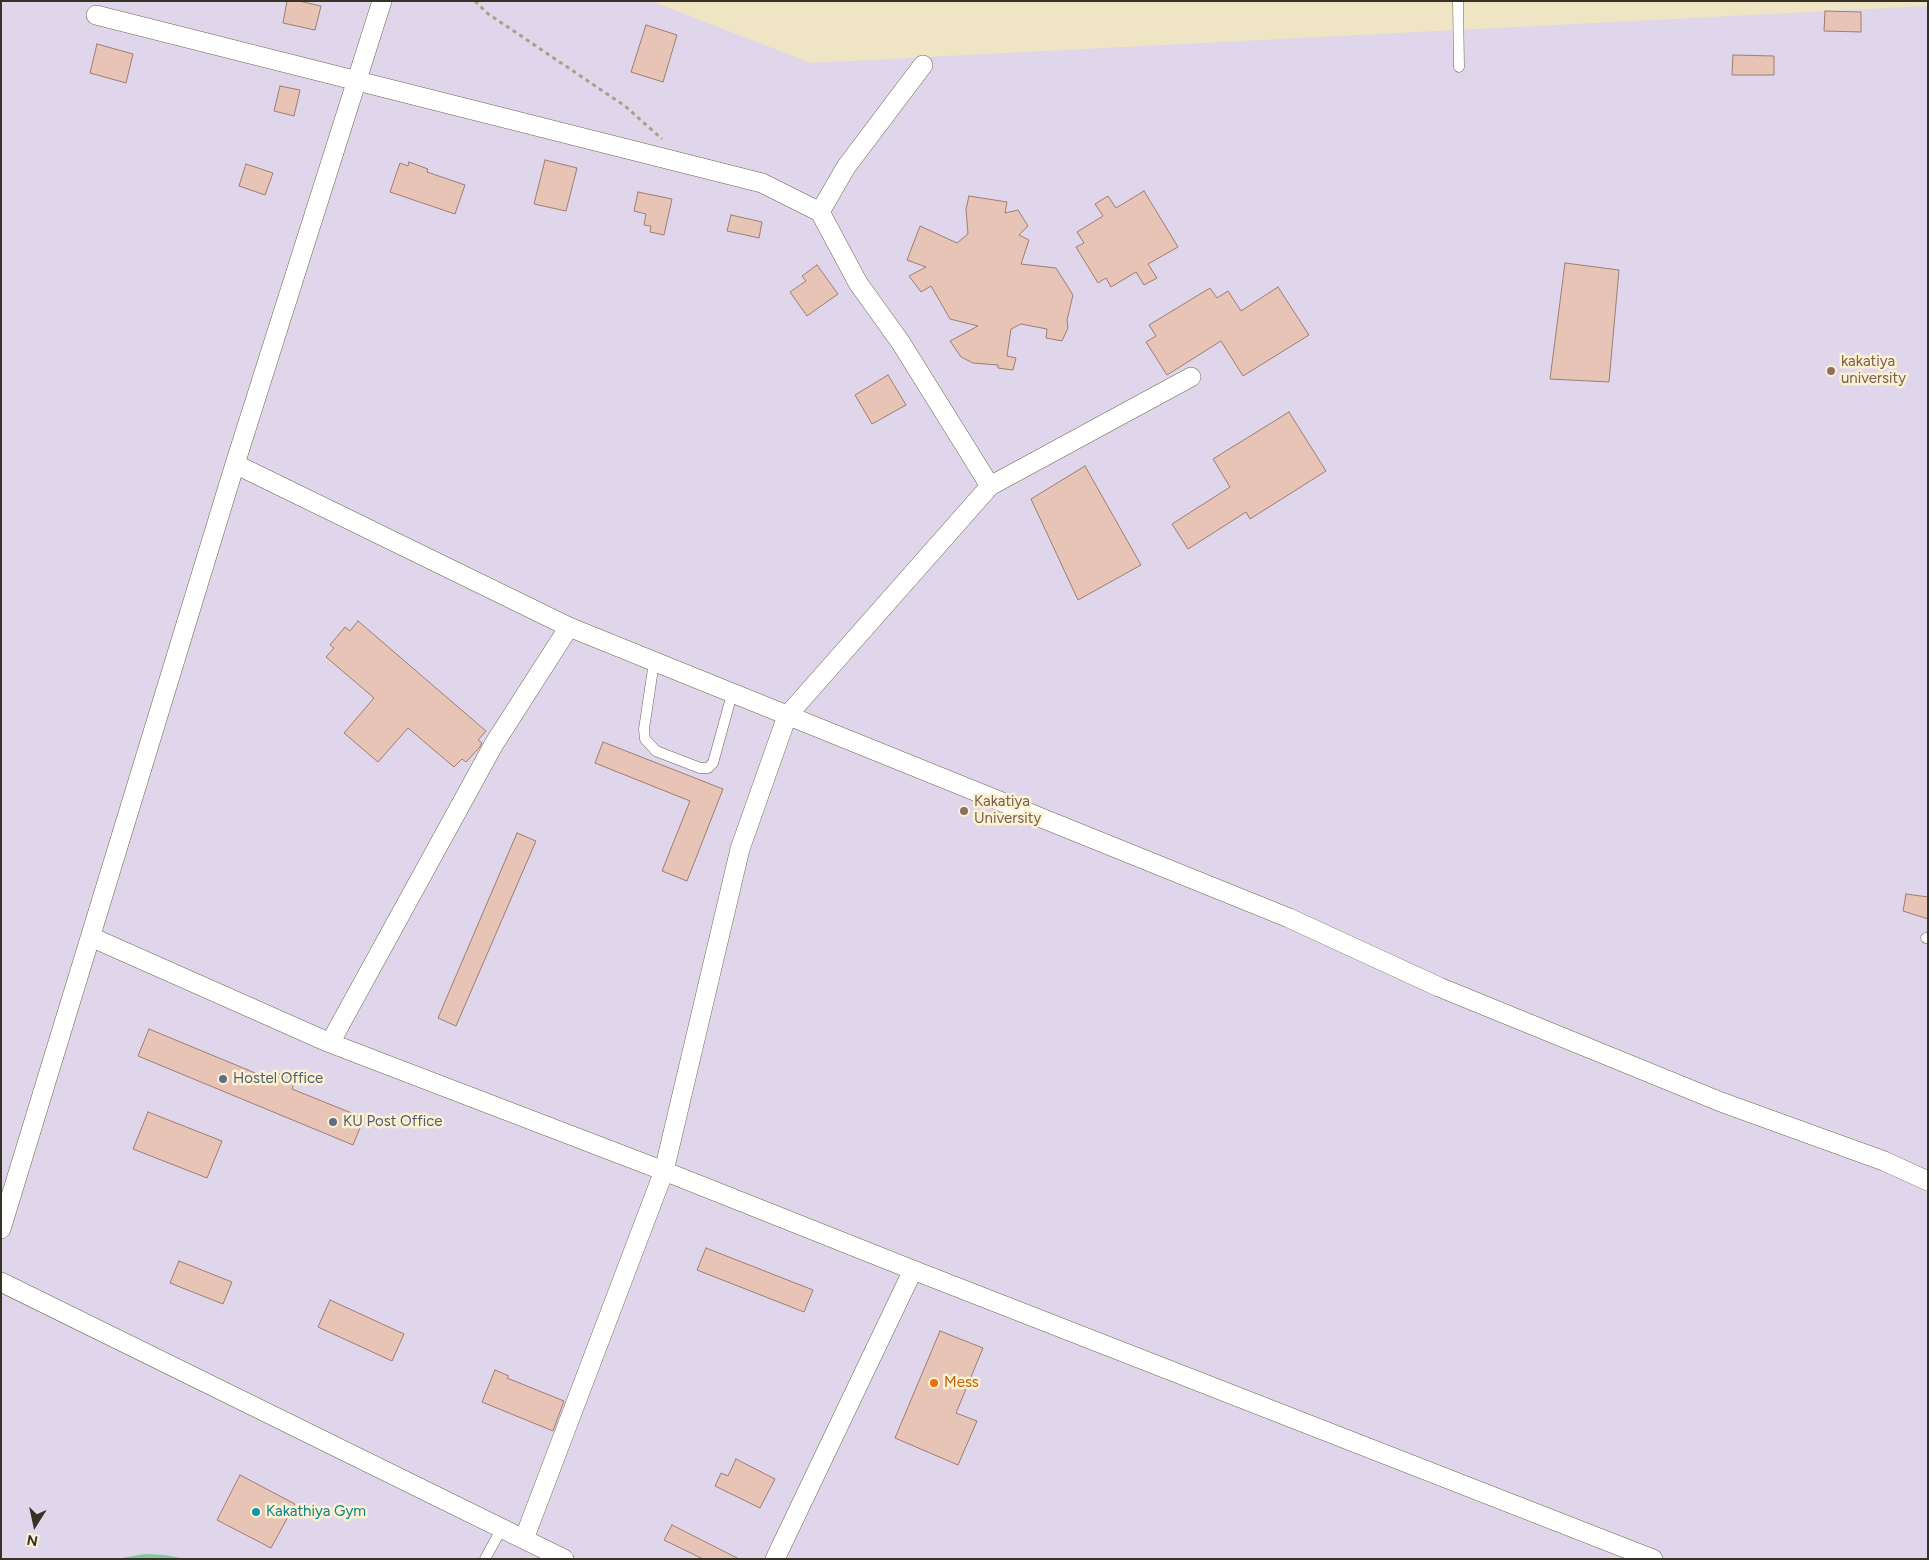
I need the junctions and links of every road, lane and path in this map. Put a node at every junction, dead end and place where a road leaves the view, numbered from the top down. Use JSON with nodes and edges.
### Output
{"nodes":[{"id":1,"x":382,"y":1,"type":"edge"},
{"id":2,"x":475,"y":1,"type":"edge"},
{"id":3,"x":1458,"y":1,"type":"edge"},
{"id":4,"x":96,"y":15,"type":"dead end"},
{"id":5,"x":923,"y":65,"type":"dead end"},
{"id":6,"x":1459,"y":67,"type":"dead end"},
{"id":7,"x":356,"y":82,"type":"junction"},
{"id":8,"x":669,"y":145,"type":"dead end"},
{"id":9,"x":820,"y":212,"type":"junction"},
{"id":10,"x":1191,"y":377,"type":"dead end"},
{"id":11,"x":235,"y":464,"type":"junction"},
{"id":12,"x":990,"y":486,"type":"junction"},
{"id":13,"x":569,"y":627,"type":"junction"},
{"id":14,"x":654,"y":662,"type":"junction"},
{"id":15,"x":732,"y":694,"type":"junction"},
{"id":16,"x":787,"y":716,"type":"junction"},
{"id":17,"x":91,"y":937,"type":"junction"},
{"id":18,"x":330,"y":1043,"type":"junction"},
{"id":19,"x":664,"y":1171,"type":"junction"},
{"id":20,"x":1928,"y":1181,"type":"edge"},
{"id":21,"x":1,"y":1230,"type":"edge"},
{"id":22,"x":913,"y":1270,"type":"junction"},
{"id":23,"x":1,"y":1282,"type":"edge"},
{"id":24,"x":502,"y":1528,"type":"junction"},
{"id":25,"x":524,"y":1539,"type":"junction"},
{"id":26,"x":485,"y":1559,"type":"edge"},
{"id":27,"x":564,"y":1559,"type":"edge"},
{"id":28,"x":775,"y":1559,"type":"edge"},
{"id":29,"x":1653,"y":1559,"type":"edge"}],
"edges":[{"from":1,"to":7,"type":"street"},
{"from":2,"to":8,"type":"path"},
{"from":3,"to":6,"type":"lane"},
{"from":4,"to":7,"type":"street"},
{"from":5,"to":9,"type":"street"},
{"from":7,"to":9,"type":"street"},
{"from":7,"to":11,"type":"street"},
{"from":9,"to":12,"type":"street"},
{"from":10,"to":12,"type":"street"},
{"from":11,"to":13,"type":"street"},
{"from":11,"to":17,"type":"street"},
{"from":12,"to":16,"type":"street"},
{"from":13,"to":14,"type":"street"},
{"from":13,"to":18,"type":"street"},
{"from":14,"to":15,"type":"street"},
{"from":14,"to":15,"type":"lane"},
{"from":15,"to":16,"type":"street"},
{"from":16,"to":19,"type":"street"},
{"from":16,"to":20,"type":"street"},
{"from":17,"to":18,"type":"street"},
{"from":17,"to":21,"type":"street"},
{"from":18,"to":19,"type":"street"},
{"from":19,"to":22,"type":"street"},
{"from":19,"to":25,"type":"street"},
{"from":22,"to":28,"type":"street"},
{"from":22,"to":29,"type":"street"},
{"from":23,"to":24,"type":"street"},
{"from":24,"to":25,"type":"street"},
{"from":24,"to":26,"type":"lane"},
{"from":25,"to":27,"type":"street"}]}
